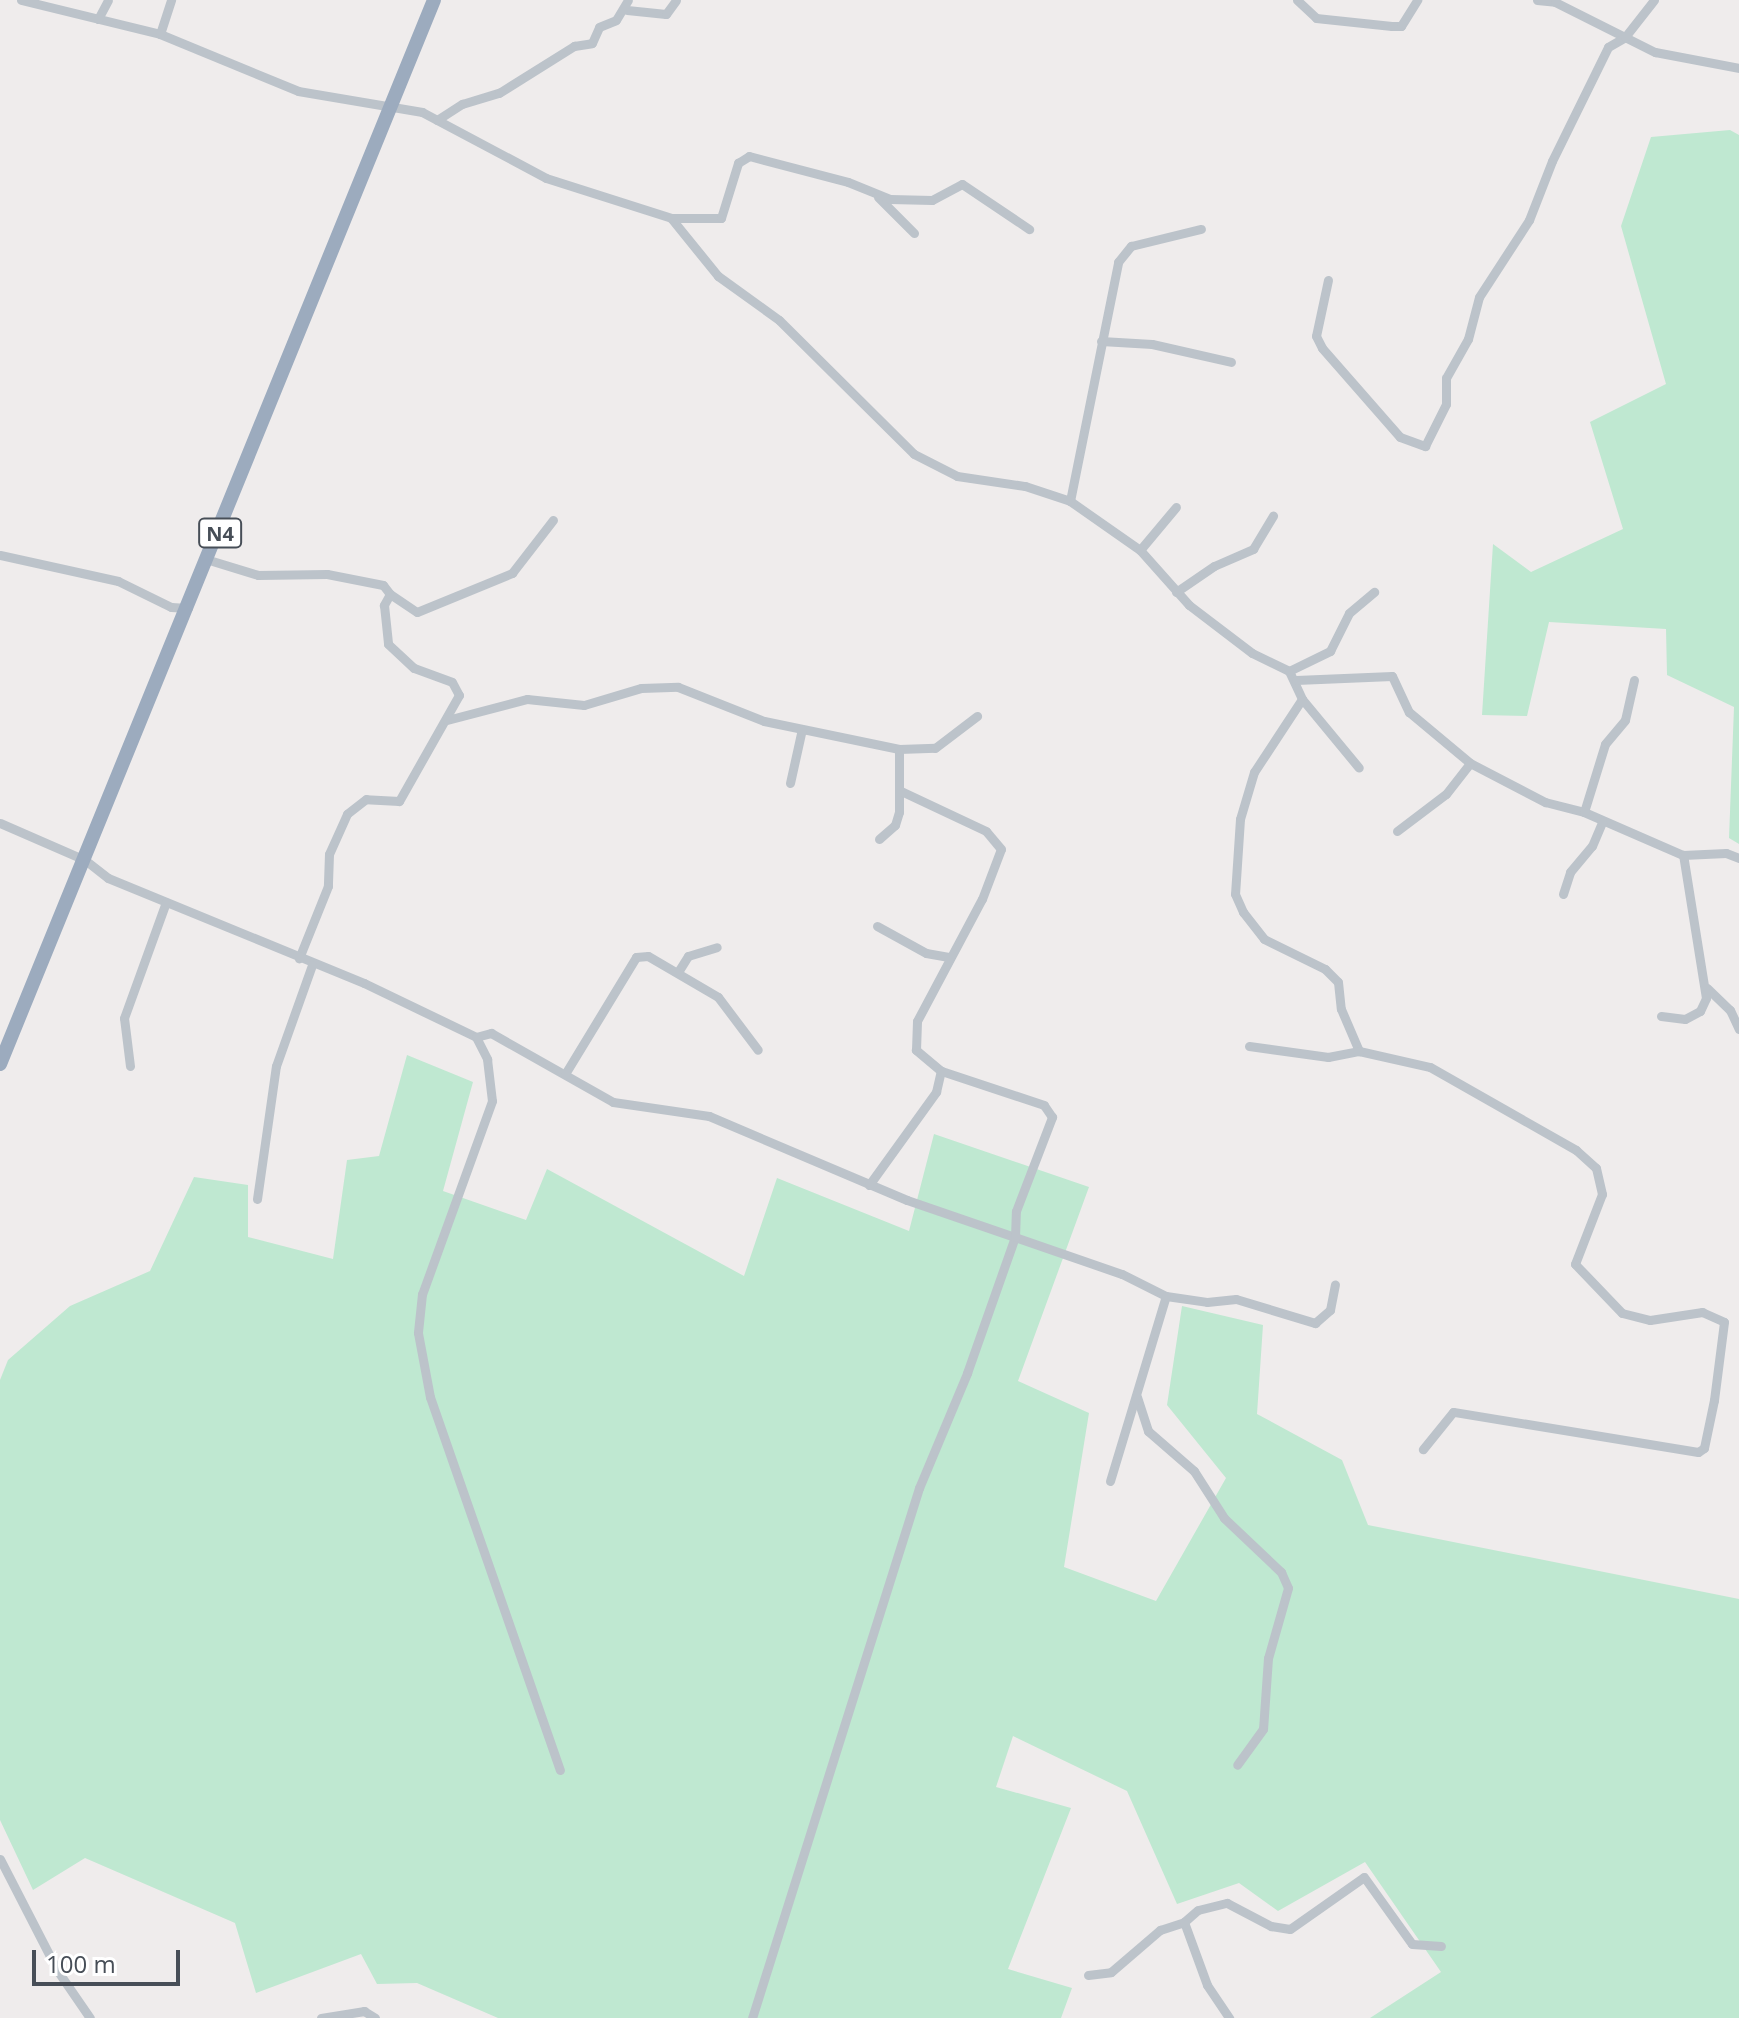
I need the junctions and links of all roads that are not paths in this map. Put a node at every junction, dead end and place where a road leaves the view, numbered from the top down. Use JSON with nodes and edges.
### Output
{"nodes":[{"id":1,"x":21,"y":0,"type":"edge"},
{"id":2,"x":108,"y":0,"type":"edge"},
{"id":3,"x":171,"y":0,"type":"edge"},
{"id":4,"x":434,"y":0,"type":"edge"},
{"id":5,"x":676,"y":0,"type":"edge"},
{"id":6,"x":1297,"y":0,"type":"edge"},
{"id":7,"x":1417,"y":0,"type":"edge"},
{"id":8,"x":1537,"y":0,"type":"edge"},
{"id":9,"x":1654,"y":0,"type":"edge"},
{"id":10,"x":1555,"y":1,"type":"edge"},
{"id":11,"x":627,"y":5,"type":"edge"},
{"id":12,"x":98,"y":19,"type":"junction"},
{"id":13,"x":160,"y":34,"type":"junction"},
{"id":14,"x":1625,"y":37,"type":"junction"},
{"id":15,"x":1739,"y":68,"type":"edge"},
{"id":16,"x":391,"y":110,"type":"junction"},
{"id":17,"x":437,"y":120,"type":"junction"},
{"id":18,"x":878,"y":197,"type":"junction"},
{"id":19,"x":671,"y":218,"type":"junction"},
{"id":20,"x":1029,"y":229,"type":"dead end"},
{"id":21,"x":1201,"y":229,"type":"dead end"},
{"id":22,"x":914,"y":233,"type":"dead end"},
{"id":23,"x":1328,"y":280,"type":"dead end"},
{"id":24,"x":1101,"y":341,"type":"junction"},
{"id":25,"x":1231,"y":362,"type":"dead end"},
{"id":26,"x":1070,"y":501,"type":"junction"},
{"id":27,"x":1176,"y":507,"type":"dead end"},
{"id":28,"x":1273,"y":516,"type":"dead end"},
{"id":29,"x":553,"y":520,"type":"dead end"},
{"id":30,"x":1140,"y":550,"type":"junction"},
{"id":31,"x":0,"y":555,"type":"edge"},
{"id":32,"x":209,"y":560,"type":"junction"},
{"id":33,"x":1176,"y":592,"type":"junction"},
{"id":34,"x":1374,"y":592,"type":"dead end"},
{"id":35,"x":390,"y":594,"type":"junction"},
{"id":36,"x":188,"y":608,"type":"junction"},
{"id":37,"x":1289,"y":671,"type":"junction"},
{"id":38,"x":1296,"y":680,"type":"junction"},
{"id":39,"x":1634,"y":680,"type":"dead end"},
{"id":40,"x":1302,"y":699,"type":"junction"},
{"id":41,"x":977,"y":716,"type":"dead end"},
{"id":42,"x":447,"y":720,"type":"junction"},
{"id":43,"x":802,"y":729,"type":"junction"},
{"id":44,"x":899,"y":749,"type":"junction"},
{"id":45,"x":1470,"y":763,"type":"junction"},
{"id":46,"x":1359,"y":768,"type":"dead end"},
{"id":47,"x":790,"y":783,"type":"dead end"},
{"id":48,"x":901,"y":791,"type":"junction"},
{"id":49,"x":1584,"y":812,"type":"junction"},
{"id":50,"x":1602,"y":822,"type":"junction"},
{"id":51,"x":0,"y":823,"type":"edge"},
{"id":52,"x":1397,"y":831,"type":"dead end"},
{"id":53,"x":879,"y":839,"type":"dead end"},
{"id":54,"x":1683,"y":855,"type":"junction"},
{"id":55,"x":1739,"y":858,"type":"edge"},
{"id":56,"x":85,"y":860,"type":"junction"},
{"id":57,"x":1563,"y":894,"type":"dead end"},
{"id":58,"x":166,"y":902,"type":"junction"},
{"id":59,"x":877,"y":926,"type":"dead end"},
{"id":60,"x":717,"y":947,"type":"dead end"},
{"id":61,"x":949,"y":957,"type":"junction"},
{"id":62,"x":299,"y":958,"type":"junction"},
{"id":63,"x":312,"y":965,"type":"junction"},
{"id":64,"x":678,"y":972,"type":"junction"},
{"id":65,"x":1707,"y":988,"type":"junction"},
{"id":66,"x":1735,"y":1012,"type":"edge"},
{"id":67,"x":1661,"y":1016,"type":"dead end"},
{"id":68,"x":1739,"y":1029,"type":"edge"},
{"id":69,"x":476,"y":1037,"type":"junction"},
{"id":70,"x":1249,"y":1046,"type":"dead end"},
{"id":71,"x":758,"y":1050,"type":"dead end"},
{"id":72,"x":1359,"y":1051,"type":"junction"},
{"id":73,"x":0,"y":1064,"type":"edge"},
{"id":74,"x":130,"y":1066,"type":"dead end"},
{"id":75,"x":941,"y":1071,"type":"junction"},
{"id":76,"x":565,"y":1074,"type":"junction"},
{"id":77,"x":869,"y":1185,"type":"junction"},
{"id":78,"x":257,"y":1199,"type":"dead end"},
{"id":79,"x":1015,"y":1237,"type":"junction"},
{"id":80,"x":1335,"y":1284,"type":"dead end"},
{"id":81,"x":1166,"y":1296,"type":"junction"},
{"id":82,"x":1137,"y":1397,"type":"junction"},
{"id":83,"x":1423,"y":1449,"type":"dead end"},
{"id":84,"x":1110,"y":1481,"type":"dead end"},
{"id":85,"x":1237,"y":1765,"type":"dead end"},
{"id":86,"x":560,"y":1770,"type":"dead end"},
{"id":87,"x":0,"y":1859,"type":"edge"},
{"id":88,"x":1184,"y":1922,"type":"junction"},
{"id":89,"x":1441,"y":1946,"type":"dead end"},
{"id":90,"x":1088,"y":1975,"type":"dead end"},
{"id":91,"x":90,"y":2018,"type":"edge"},
{"id":92,"x":321,"y":2018,"type":"edge"},
{"id":93,"x":375,"y":2018,"type":"edge"},
{"id":94,"x":752,"y":2018,"type":"edge"},
{"id":95,"x":1229,"y":2018,"type":"edge"}],
"edges":[{"from":1,"to":12,"type":"street"},
{"from":2,"to":12,"type":"street"},
{"from":3,"to":13,"type":"street"},
{"from":4,"to":16,"type":"highway","number":"N4"},
{"from":5,"to":11,"type":"street"},
{"from":6,"to":7,"type":"street"},
{"from":8,"to":10,"type":"street"},
{"from":9,"to":14,"type":"street"},
{"from":10,"to":14,"type":"street"},
{"from":11,"to":17,"type":"street"},
{"from":12,"to":13,"type":"street"},
{"from":13,"to":16,"type":"street"},
{"from":14,"to":15,"type":"street"},
{"from":14,"to":23,"type":"street"},
{"from":16,"to":17,"type":"street"},
{"from":16,"to":32,"type":"highway","number":"N4"},
{"from":17,"to":19,"type":"street"},
{"from":18,"to":19,"type":"street"},
{"from":18,"to":20,"type":"street"},
{"from":18,"to":22,"type":"street"},
{"from":19,"to":26,"type":"street"},
{"from":21,"to":24,"type":"street"},
{"from":24,"to":25,"type":"street"},
{"from":24,"to":26,"type":"street"},
{"from":26,"to":30,"type":"street"},
{"from":27,"to":30,"type":"street"},
{"from":28,"to":33,"type":"street"},
{"from":29,"to":35,"type":"street"},
{"from":30,"to":33,"type":"street"},
{"from":31,"to":36,"type":"street"},
{"from":32,"to":35,"type":"street"},
{"from":32,"to":36,"type":"highway","number":"N4"},
{"from":33,"to":37,"type":"street"},
{"from":34,"to":37,"type":"street"},
{"from":35,"to":42,"type":"street"},
{"from":36,"to":56,"type":"highway","number":"N4"},
{"from":37,"to":38,"type":"street"},
{"from":38,"to":40,"type":"street"},
{"from":38,"to":45,"type":"street"},
{"from":39,"to":49,"type":"street"},
{"from":40,"to":46,"type":"street"},
{"from":40,"to":72,"type":"street"},
{"from":41,"to":44,"type":"street"},
{"from":42,"to":43,"type":"street"},
{"from":42,"to":62,"type":"street"},
{"from":43,"to":44,"type":"street"},
{"from":43,"to":47,"type":"street"},
{"from":44,"to":48,"type":"street"},
{"from":45,"to":49,"type":"street"},
{"from":45,"to":52,"type":"street"},
{"from":48,"to":53,"type":"street"},
{"from":48,"to":61,"type":"street"},
{"from":49,"to":50,"type":"street"},
{"from":50,"to":54,"type":"street"},
{"from":50,"to":57,"type":"street"},
{"from":51,"to":56,"type":"street"},
{"from":54,"to":55,"type":"street"},
{"from":54,"to":65,"type":"street"},
{"from":56,"to":58,"type":"street"},
{"from":56,"to":73,"type":"highway","number":"N4"},
{"from":58,"to":62,"type":"street"},
{"from":58,"to":74,"type":"street"},
{"from":59,"to":61,"type":"street"},
{"from":60,"to":64,"type":"street"},
{"from":61,"to":75,"type":"street"},
{"from":62,"to":63,"type":"street"},
{"from":63,"to":69,"type":"street"},
{"from":63,"to":78,"type":"street"},
{"from":64,"to":71,"type":"street"},
{"from":64,"to":76,"type":"street"},
{"from":65,"to":66,"type":"street"},
{"from":65,"to":67,"type":"street"},
{"from":66,"to":68,"type":"street"},
{"from":69,"to":76,"type":"street"},
{"from":69,"to":86,"type":"street"},
{"from":70,"to":72,"type":"street"},
{"from":72,"to":83,"type":"street"},
{"from":75,"to":77,"type":"street"},
{"from":75,"to":79,"type":"street"},
{"from":76,"to":77,"type":"street"},
{"from":77,"to":79,"type":"street"},
{"from":79,"to":81,"type":"street"},
{"from":79,"to":94,"type":"street"},
{"from":80,"to":81,"type":"street"},
{"from":81,"to":82,"type":"street"},
{"from":82,"to":84,"type":"street"},
{"from":82,"to":85,"type":"street"},
{"from":87,"to":91,"type":"street"},
{"from":88,"to":89,"type":"street"},
{"from":88,"to":90,"type":"street"},
{"from":88,"to":95,"type":"street"},
{"from":92,"to":93,"type":"street"}]}
